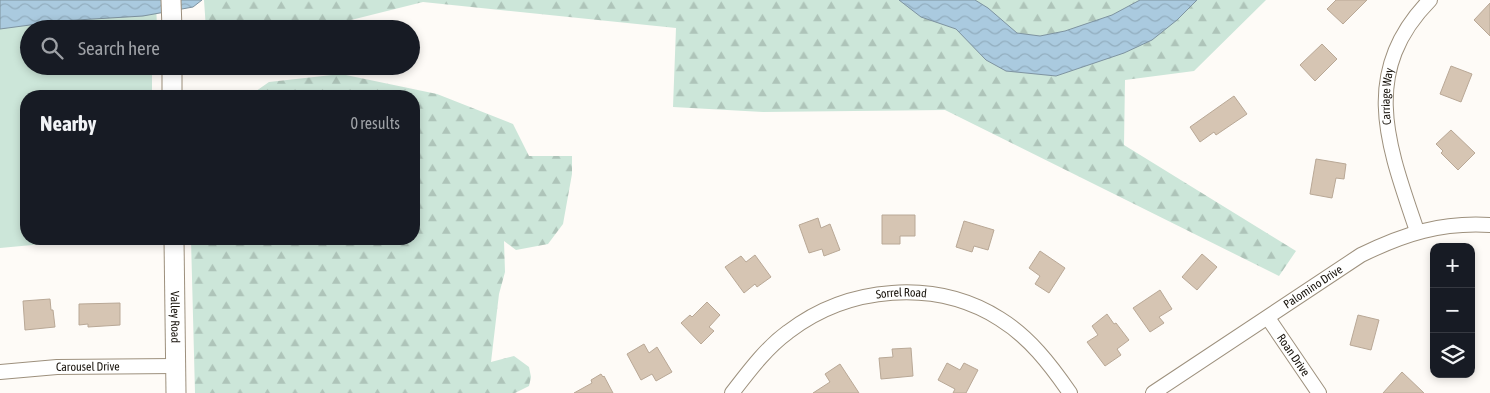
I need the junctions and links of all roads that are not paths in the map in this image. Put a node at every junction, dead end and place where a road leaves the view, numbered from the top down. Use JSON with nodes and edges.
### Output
{"nodes":[{"id":1,"x":171,"y":0,"type":"edge"},
{"id":2,"x":1430,"y":0,"type":"edge"},
{"id":3,"x":172,"y":20,"type":"edge"},
{"id":4,"x":172,"y":75,"type":"edge"},
{"id":5,"x":172,"y":90,"type":"edge"},
{"id":6,"x":1490,"y":225,"type":"edge"},
{"id":7,"x":1417,"y":231,"type":"junction"},
{"id":8,"x":174,"y":245,"type":"edge"},
{"id":9,"x":1268,"y":318,"type":"junction"},
{"id":10,"x":175,"y":366,"type":"junction"},
{"id":11,"x":0,"y":372,"type":"edge"},
{"id":12,"x":176,"y":393,"type":"edge"},
{"id":13,"x":732,"y":393,"type":"edge"},
{"id":14,"x":1070,"y":393,"type":"edge"},
{"id":15,"x":1153,"y":393,"type":"edge"},
{"id":16,"x":1319,"y":393,"type":"edge"}],
"edges":[{"from":1,"to":3,"type":"street"},
{"from":2,"to":7,"type":"street","name":"Carriage Way"},
{"from":4,"to":5,"type":"street"},
{"from":6,"to":7,"type":"street","name":"Palomino Drive"},
{"from":7,"to":9,"type":"street","name":"Palomino Drive"},
{"from":8,"to":10,"type":"street","name":"Valley Road"},
{"from":9,"to":15,"type":"street","name":"Palomino Drive"},
{"from":9,"to":16,"type":"street","name":"Roan Drive"},
{"from":10,"to":11,"type":"street","name":"Carousel Drive"},
{"from":10,"to":12,"type":"street","name":"Valley Road"},
{"from":13,"to":14,"type":"street","name":"Sorrel Road"}]}
